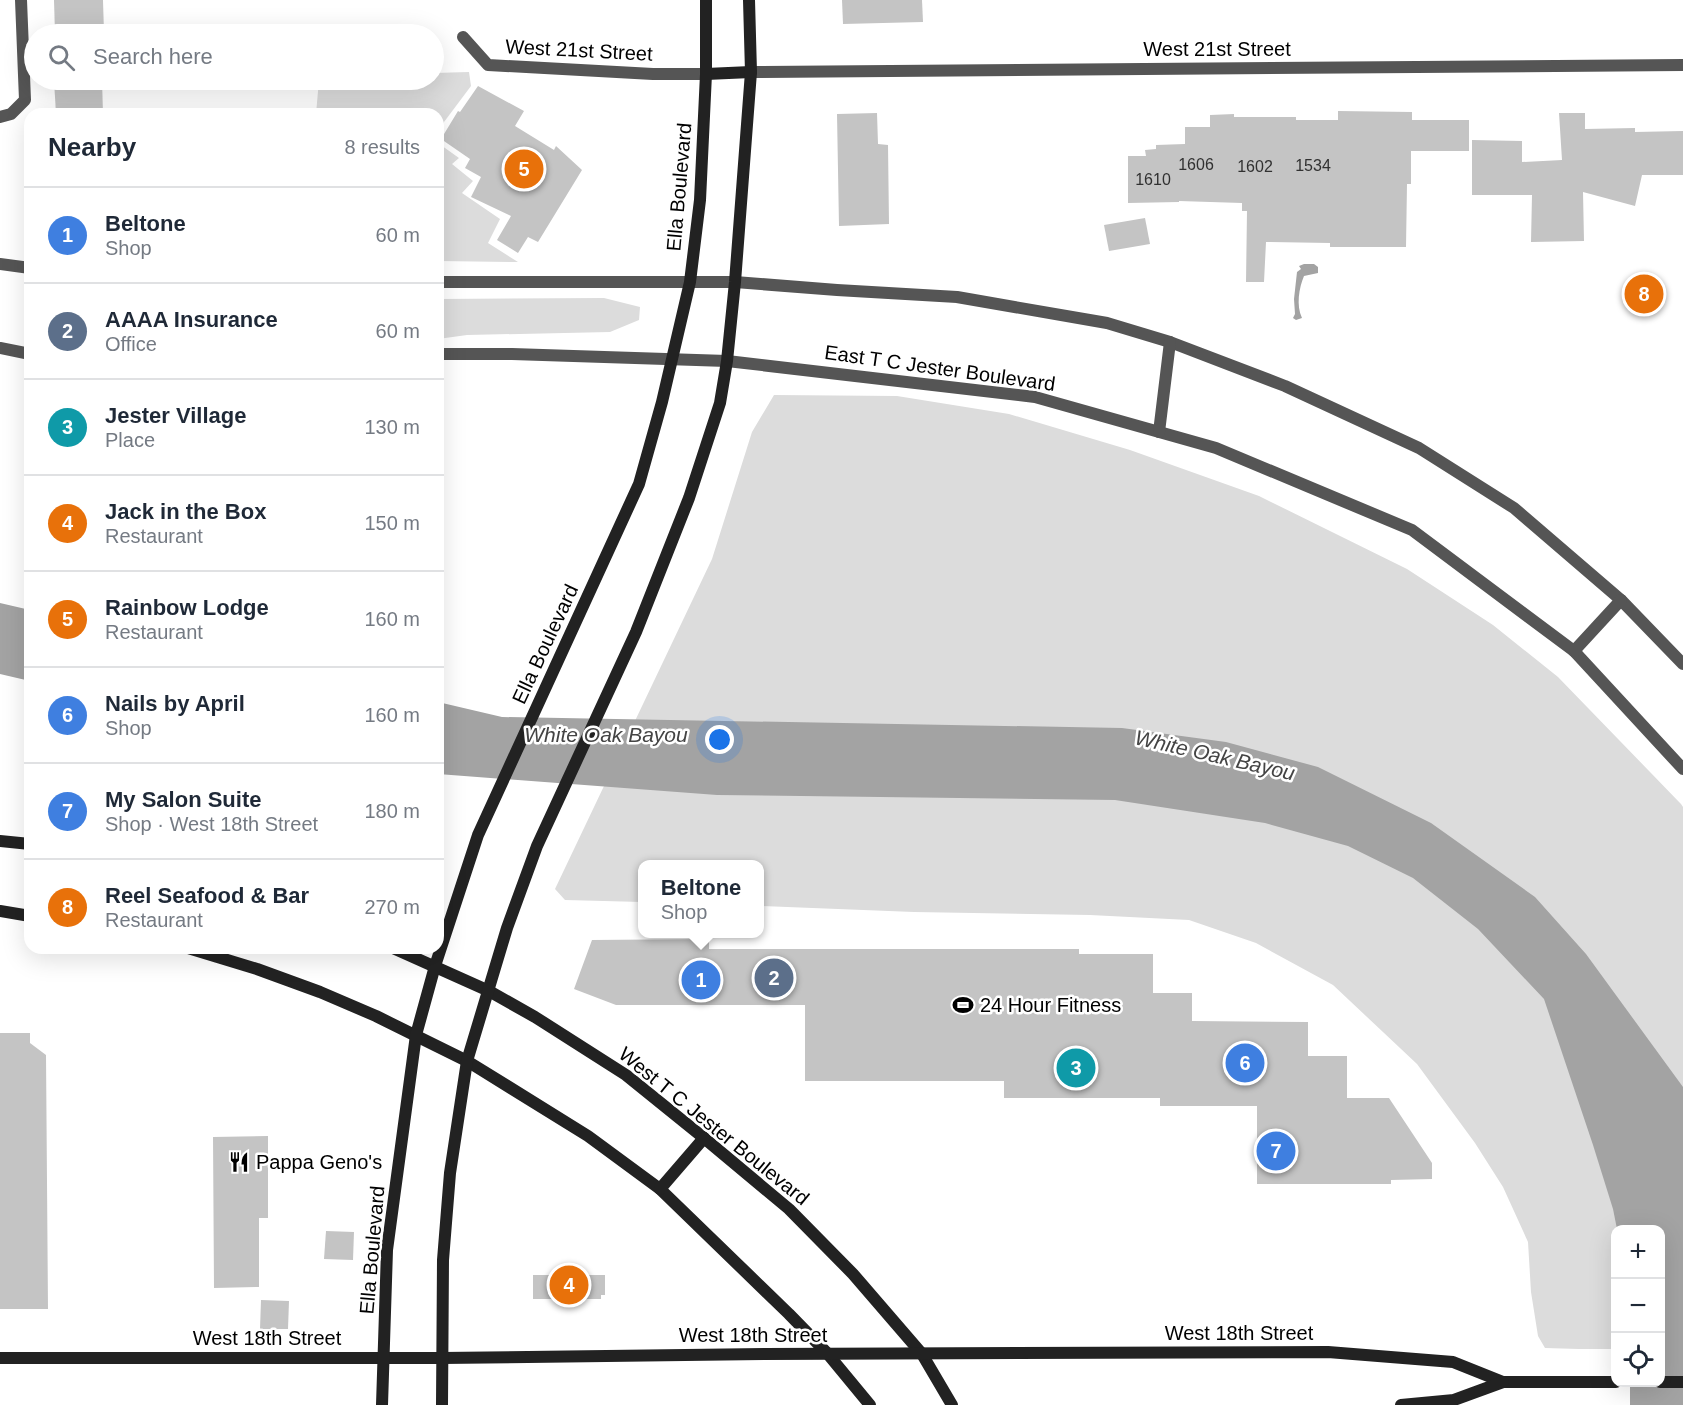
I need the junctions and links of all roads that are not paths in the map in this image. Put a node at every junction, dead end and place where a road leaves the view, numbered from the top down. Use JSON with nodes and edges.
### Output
{"nodes":[{"id":1,"x":21,"y":0,"type":"edge"},
{"id":2,"x":706,"y":0,"type":"edge"},
{"id":3,"x":749,"y":0,"type":"edge"},
{"id":4,"x":463,"y":37,"type":"dead end"},
{"id":5,"x":1683,"y":65,"type":"edge"},
{"id":6,"x":751,"y":72,"type":"junction"},
{"id":7,"x":706,"y":74,"type":"junction"},
{"id":8,"x":24,"y":75,"type":"edge"},
{"id":9,"x":25,"y":90,"type":"edge"},
{"id":10,"x":0,"y":117,"type":"edge"},
{"id":11,"x":0,"y":264,"type":"edge"},
{"id":12,"x":24,"y":267,"type":"edge"},
{"id":13,"x":444,"y":282,"type":"edge"},
{"id":14,"x":690,"y":282,"type":"junction"},
{"id":15,"x":735,"y":282,"type":"junction"},
{"id":16,"x":1170,"y":342,"type":"junction"},
{"id":17,"x":0,"y":348,"type":"edge"},
{"id":18,"x":24,"y":353,"type":"edge"},
{"id":19,"x":444,"y":354,"type":"edge"},
{"id":20,"x":670,"y":359,"type":"junction"},
{"id":21,"x":727,"y":361,"type":"junction"},
{"id":22,"x":1159,"y":432,"type":"junction"},
{"id":23,"x":1621,"y":600,"type":"junction"},
{"id":24,"x":1574,"y":651,"type":"junction"},
{"id":25,"x":1683,"y":664,"type":"edge"},
{"id":26,"x":1683,"y":769,"type":"edge"},
{"id":27,"x":0,"y":841,"type":"edge"},
{"id":28,"x":24,"y":843,"type":"edge"},
{"id":29,"x":0,"y":911,"type":"edge"},
{"id":30,"x":24,"y":915,"type":"edge"},
{"id":31,"x":444,"y":939,"type":"edge"},
{"id":32,"x":208,"y":954,"type":"edge"},
{"id":33,"x":407,"y":954,"type":"edge"},
{"id":34,"x":439,"y":954,"type":"edge"},
{"id":35,"x":435,"y":966,"type":"junction"},
{"id":36,"x":489,"y":991,"type":"junction"},
{"id":37,"x":416,"y":1035,"type":"junction"},
{"id":38,"x":467,"y":1061,"type":"junction"},
{"id":39,"x":704,"y":1138,"type":"junction"},
{"id":40,"x":660,"y":1189,"type":"junction"},
{"id":41,"x":827,"y":1353,"type":"junction"},
{"id":42,"x":922,"y":1354,"type":"junction"},
{"id":43,"x":0,"y":1358,"type":"edge"},
{"id":44,"x":383,"y":1358,"type":"junction"},
{"id":45,"x":442,"y":1359,"type":"junction"},
{"id":46,"x":1503,"y":1382,"type":"junction"},
{"id":47,"x":1611,"y":1382,"type":"edge"},
{"id":48,"x":1665,"y":1382,"type":"edge"},
{"id":49,"x":1683,"y":1382,"type":"edge"},
{"id":50,"x":382,"y":1405,"type":"edge"},
{"id":51,"x":442,"y":1405,"type":"edge"},
{"id":52,"x":870,"y":1405,"type":"edge"},
{"id":53,"x":952,"y":1405,"type":"edge"},
{"id":54,"x":1401,"y":1405,"type":"edge"}],
"edges":[{"from":1,"to":8,"type":"street"},
{"from":2,"to":7,"type":"main road","name":"Ella Boulevard"},
{"from":3,"to":6,"type":"main road"},
{"from":4,"to":7,"type":"street","name":"West 21st Street"},
{"from":5,"to":6,"type":"street","name":"West 21st Street"},
{"from":6,"to":7,"type":"main road"},
{"from":6,"to":15,"type":"main road"},
{"from":7,"to":14,"type":"main road","name":"Ella Boulevard"},
{"from":9,"to":10,"type":"street"},
{"from":11,"to":12,"type":"street"},
{"from":13,"to":14,"type":"street"},
{"from":14,"to":15,"type":"street"},
{"from":14,"to":20,"type":"main road","name":"Ella Boulevard"},
{"from":15,"to":16,"type":"street"},
{"from":15,"to":21,"type":"main road"},
{"from":16,"to":22,"type":"street"},
{"from":16,"to":23,"type":"street"},
{"from":17,"to":18,"type":"street"},
{"from":19,"to":20,"type":"street","name":"East T C Jester Boulevard"},
{"from":20,"to":21,"type":"street","name":"East T C Jester Boulevard"},
{"from":20,"to":31,"type":"main road","name":"Ella Boulevard"},
{"from":21,"to":22,"type":"street","name":"East T C Jester Boulevard"},
{"from":21,"to":36,"type":"main road"},
{"from":22,"to":24,"type":"street","name":"East T C Jester Boulevard"},
{"from":23,"to":24,"type":"street"},
{"from":23,"to":25,"type":"street"},
{"from":24,"to":26,"type":"street","name":"East T C Jester Boulevard"},
{"from":27,"to":28,"type":"main road"},
{"from":29,"to":30,"type":"main road"},
{"from":32,"to":37,"type":"main road"},
{"from":33,"to":35,"type":"main road","name":"West T C Jester Boulevard"},
{"from":34,"to":35,"type":"main road","name":"Ella Boulevard"},
{"from":35,"to":36,"type":"main road","name":"West T C Jester Boulevard"},
{"from":35,"to":37,"type":"main road","name":"Ella Boulevard"},
{"from":36,"to":38,"type":"main road"},
{"from":36,"to":39,"type":"main road","name":"West T C Jester Boulevard"},
{"from":37,"to":38,"type":"main road"},
{"from":37,"to":44,"type":"main road","name":"Ella Boulevard"},
{"from":38,"to":40,"type":"main road"},
{"from":38,"to":45,"type":"main road"},
{"from":39,"to":40,"type":"main road"},
{"from":39,"to":42,"type":"main road","name":"West T C Jester Boulevard"},
{"from":40,"to":41,"type":"main road"},
{"from":41,"to":42,"type":"main road","name":"West 18th Street"},
{"from":41,"to":45,"type":"main road","name":"West 18th Street"},
{"from":41,"to":52,"type":"main road"},
{"from":42,"to":46,"type":"main road","name":"West 18th Street"},
{"from":42,"to":53,"type":"main road","name":"West T C Jester Boulevard"},
{"from":43,"to":44,"type":"main road","name":"West 18th Street"},
{"from":44,"to":45,"type":"main road","name":"West 18th Street"},
{"from":44,"to":50,"type":"main road","name":"Ella Boulevard"},
{"from":45,"to":51,"type":"main road"},
{"from":46,"to":47,"type":"main road","name":"West 18th Street"},
{"from":46,"to":54,"type":"main road","name":"West 18th Street"},
{"from":48,"to":49,"type":"main road"}]}
